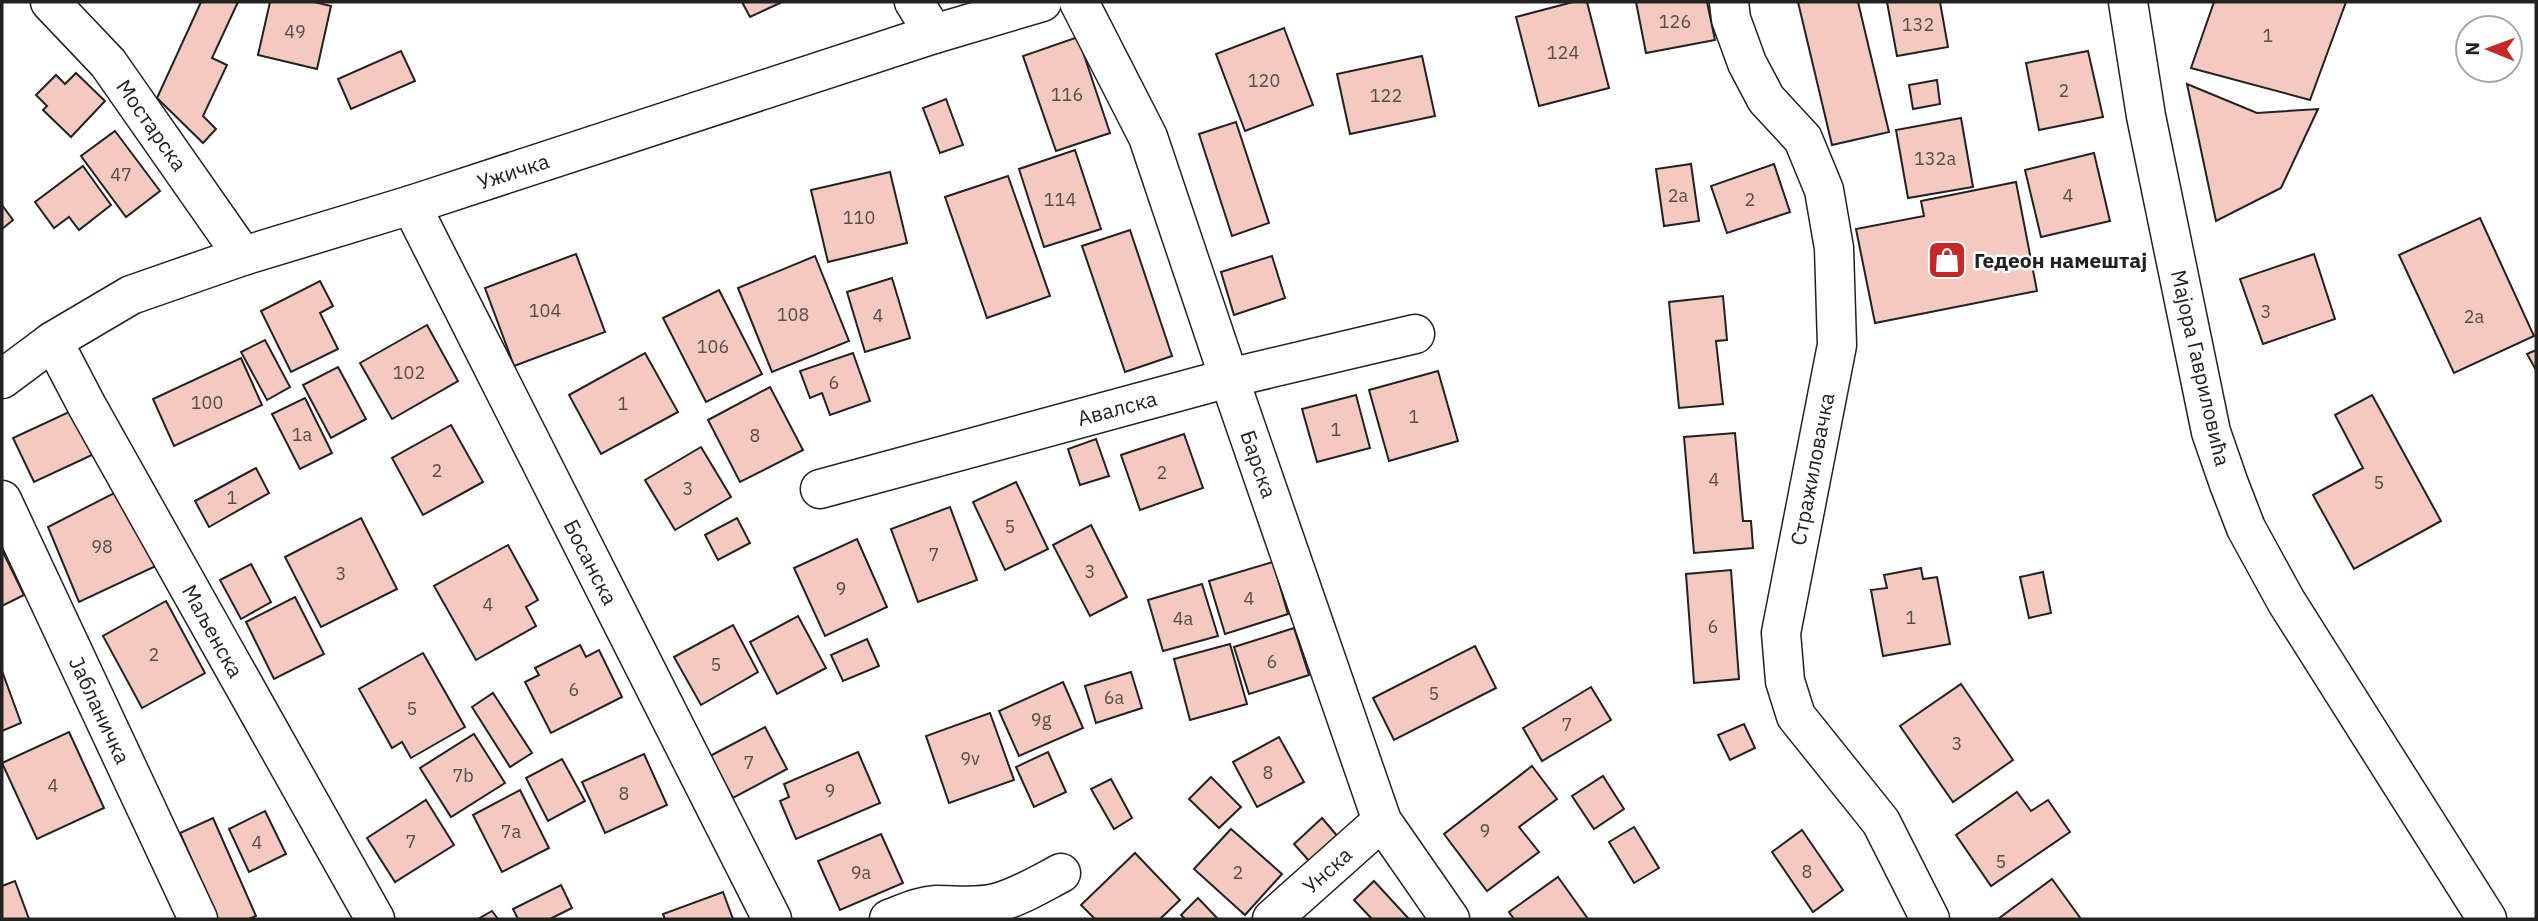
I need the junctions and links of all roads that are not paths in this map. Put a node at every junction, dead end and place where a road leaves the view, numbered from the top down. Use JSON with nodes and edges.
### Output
{"nodes":[{"id":1,"x":50,"y":2,"type":"edge"},
{"id":2,"x":914,"y":2,"type":"edge"},
{"id":3,"x":1042,"y":2,"type":"edge"},
{"id":4,"x":1079,"y":2,"type":"edge"},
{"id":5,"x":1729,"y":2,"type":"edge"},
{"id":6,"x":2127,"y":2,"type":"edge"},
{"id":7,"x":934,"y":34,"type":"junction"},
{"id":8,"x":411,"y":205,"type":"junction"},
{"id":9,"x":243,"y":256,"type":"junction"},
{"id":10,"x":1415,"y":334,"type":"dead end"},
{"id":11,"x":53,"y":341,"type":"junction"},
{"id":12,"x":1229,"y":378,"type":"junction"},
{"id":13,"x":2,"y":379,"type":"edge"},
{"id":14,"x":820,"y":489,"type":"dead end"},
{"id":15,"x":2,"y":500,"type":"edge"},
{"id":16,"x":1382,"y":821,"type":"junction"},
{"id":17,"x":1061,"y":873,"type":"dead end"},
{"id":18,"x":198,"y":919,"type":"edge"},
{"id":19,"x":375,"y":919,"type":"edge"},
{"id":20,"x":772,"y":919,"type":"edge"},
{"id":21,"x":889,"y":919,"type":"edge"},
{"id":22,"x":1272,"y":919,"type":"edge"},
{"id":23,"x":1450,"y":919,"type":"edge"},
{"id":24,"x":1930,"y":919,"type":"edge"},
{"id":25,"x":2487,"y":919,"type":"edge"}],
"edges":[{"from":1,"to":9,"type":"street","name":"Мостарска"},
{"from":2,"to":7,"type":"street"},
{"from":3,"to":7,"type":"street","name":"Ужичка"},
{"from":4,"to":12,"type":"street","name":"Барска"},
{"from":5,"to":24,"type":"street","name":"Стражиловачка"},
{"from":6,"to":25,"type":"street","name":"Мајора Гавриловића"},
{"from":7,"to":8,"type":"street","name":"Ужичка"},
{"from":8,"to":9,"type":"street","name":"Ужичка"},
{"from":8,"to":20,"type":"street","name":"Босанска"},
{"from":9,"to":11,"type":"street","name":"Ужичка"},
{"from":10,"to":12,"type":"street","name":"Авалска"},
{"from":11,"to":13,"type":"street","name":"Ужичка"},
{"from":11,"to":19,"type":"street","name":"Маљенска"},
{"from":12,"to":14,"type":"street","name":"Авалска"},
{"from":12,"to":16,"type":"street","name":"Барска"},
{"from":15,"to":18,"type":"street","name":"Јабланичка"},
{"from":16,"to":22,"type":"street","name":"Унска"},
{"from":16,"to":23,"type":"street","name":"Барска"},
{"from":17,"to":21,"type":"street"}]}
